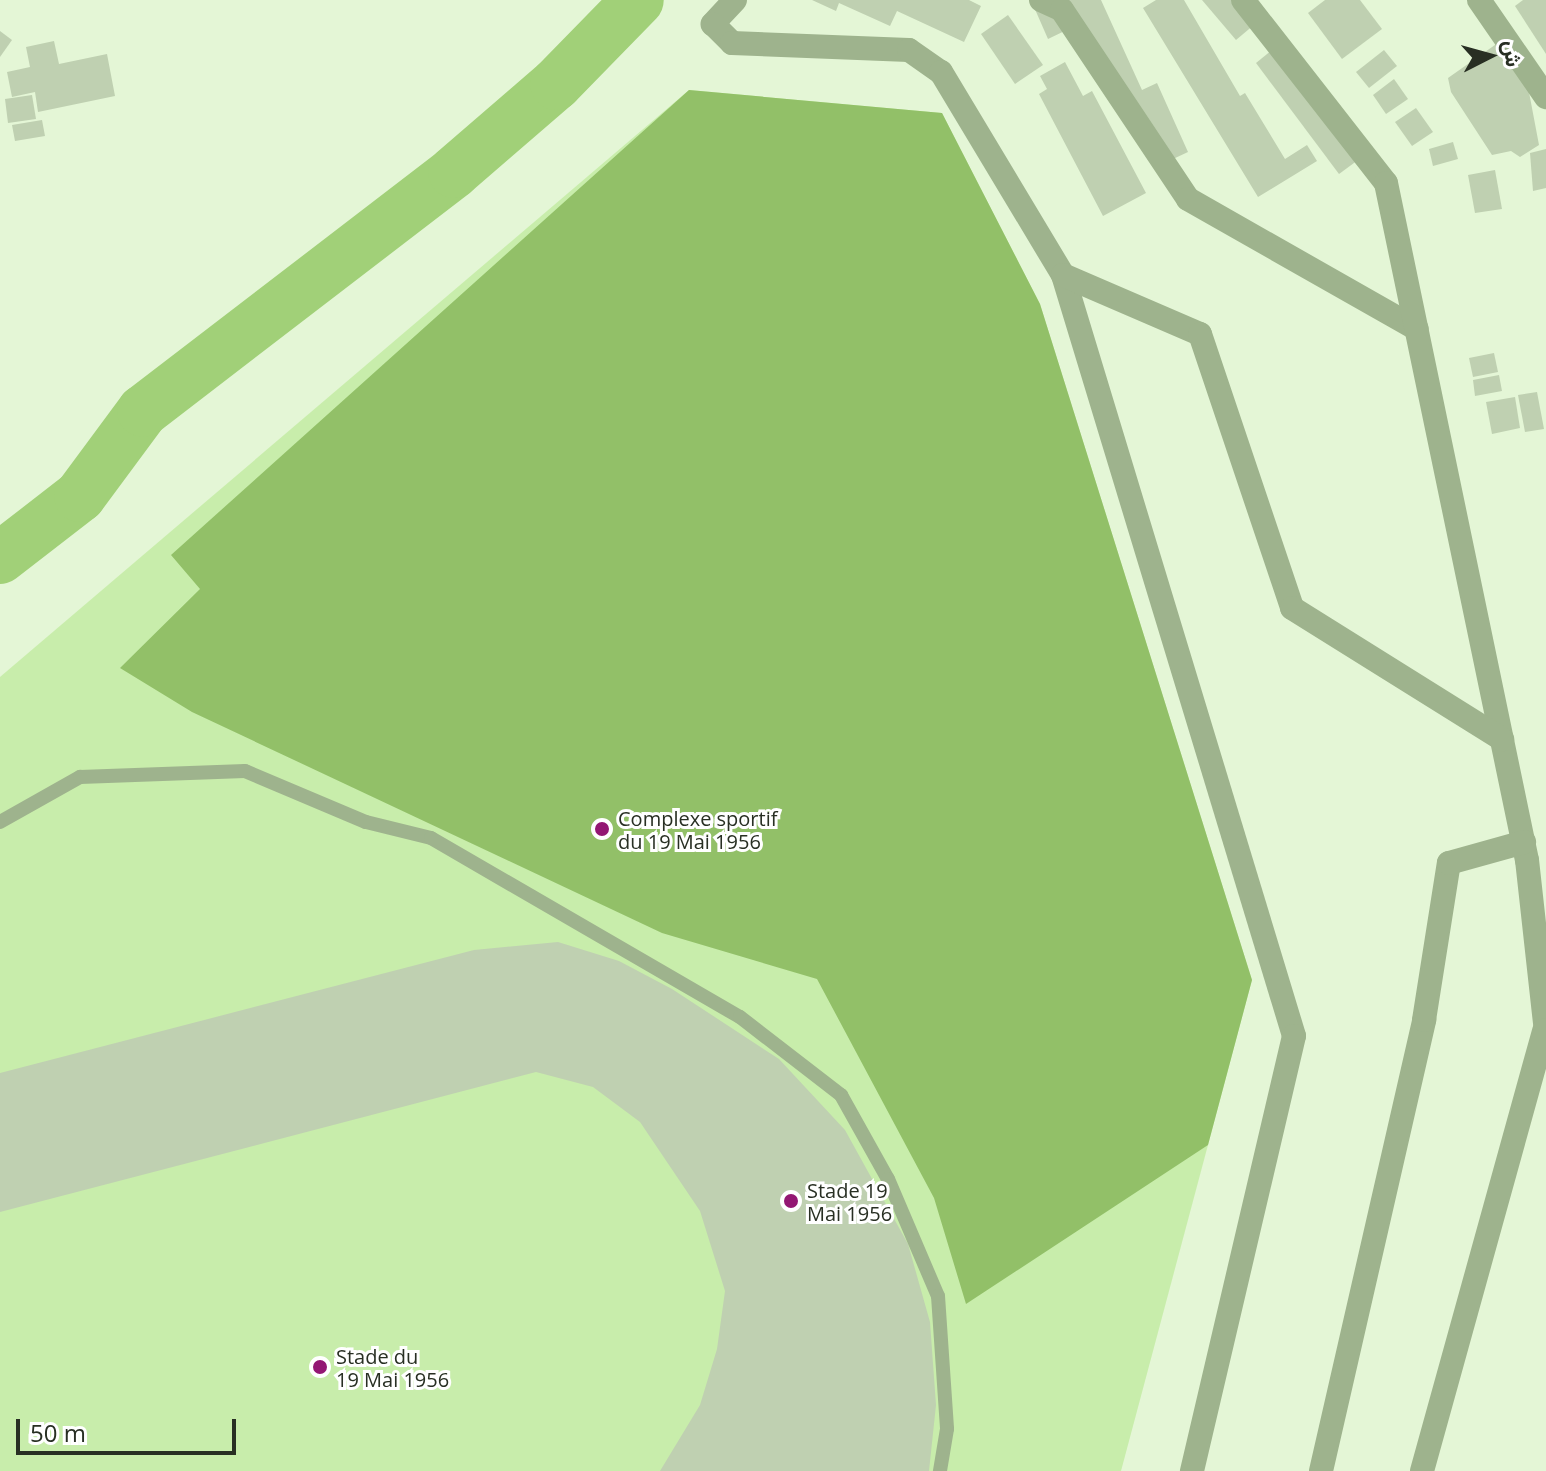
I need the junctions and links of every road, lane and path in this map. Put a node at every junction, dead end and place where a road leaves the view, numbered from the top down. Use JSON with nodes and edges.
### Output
{"nodes":[{"id":1,"x":735,"y":0,"type":"edge"},
{"id":2,"x":1041,"y":0,"type":"edge"},
{"id":3,"x":1243,"y":0,"type":"edge"},
{"id":4,"x":1479,"y":0,"type":"edge"},
{"id":5,"x":1546,"y":97,"type":"edge"},
{"id":6,"x":1063,"y":275,"type":"junction"},
{"id":7,"x":1417,"y":329,"type":"junction"},
{"id":8,"x":1502,"y":739,"type":"junction"},
{"id":9,"x":0,"y":822,"type":"edge"},
{"id":10,"x":1524,"y":842,"type":"junction"},
{"id":11,"x":1545,"y":1031,"type":"edge"},
{"id":12,"x":1427,"y":1464,"type":"edge"},
{"id":13,"x":940,"y":1471,"type":"edge"},
{"id":14,"x":1192,"y":1471,"type":"edge"},
{"id":15,"x":1321,"y":1471,"type":"edge"}],
"edges":[{"from":1,"to":6,"type":"street"},
{"from":2,"to":7,"type":"street"},
{"from":3,"to":7,"type":"street"},
{"from":4,"to":5,"type":"street"},
{"from":6,"to":8,"type":"street"},
{"from":6,"to":14,"type":"street"},
{"from":7,"to":8,"type":"street"},
{"from":8,"to":10,"type":"street"},
{"from":9,"to":13,"type":"lane"},
{"from":10,"to":11,"type":"street"},
{"from":10,"to":15,"type":"street"},
{"from":11,"to":12,"type":"street"}]}
